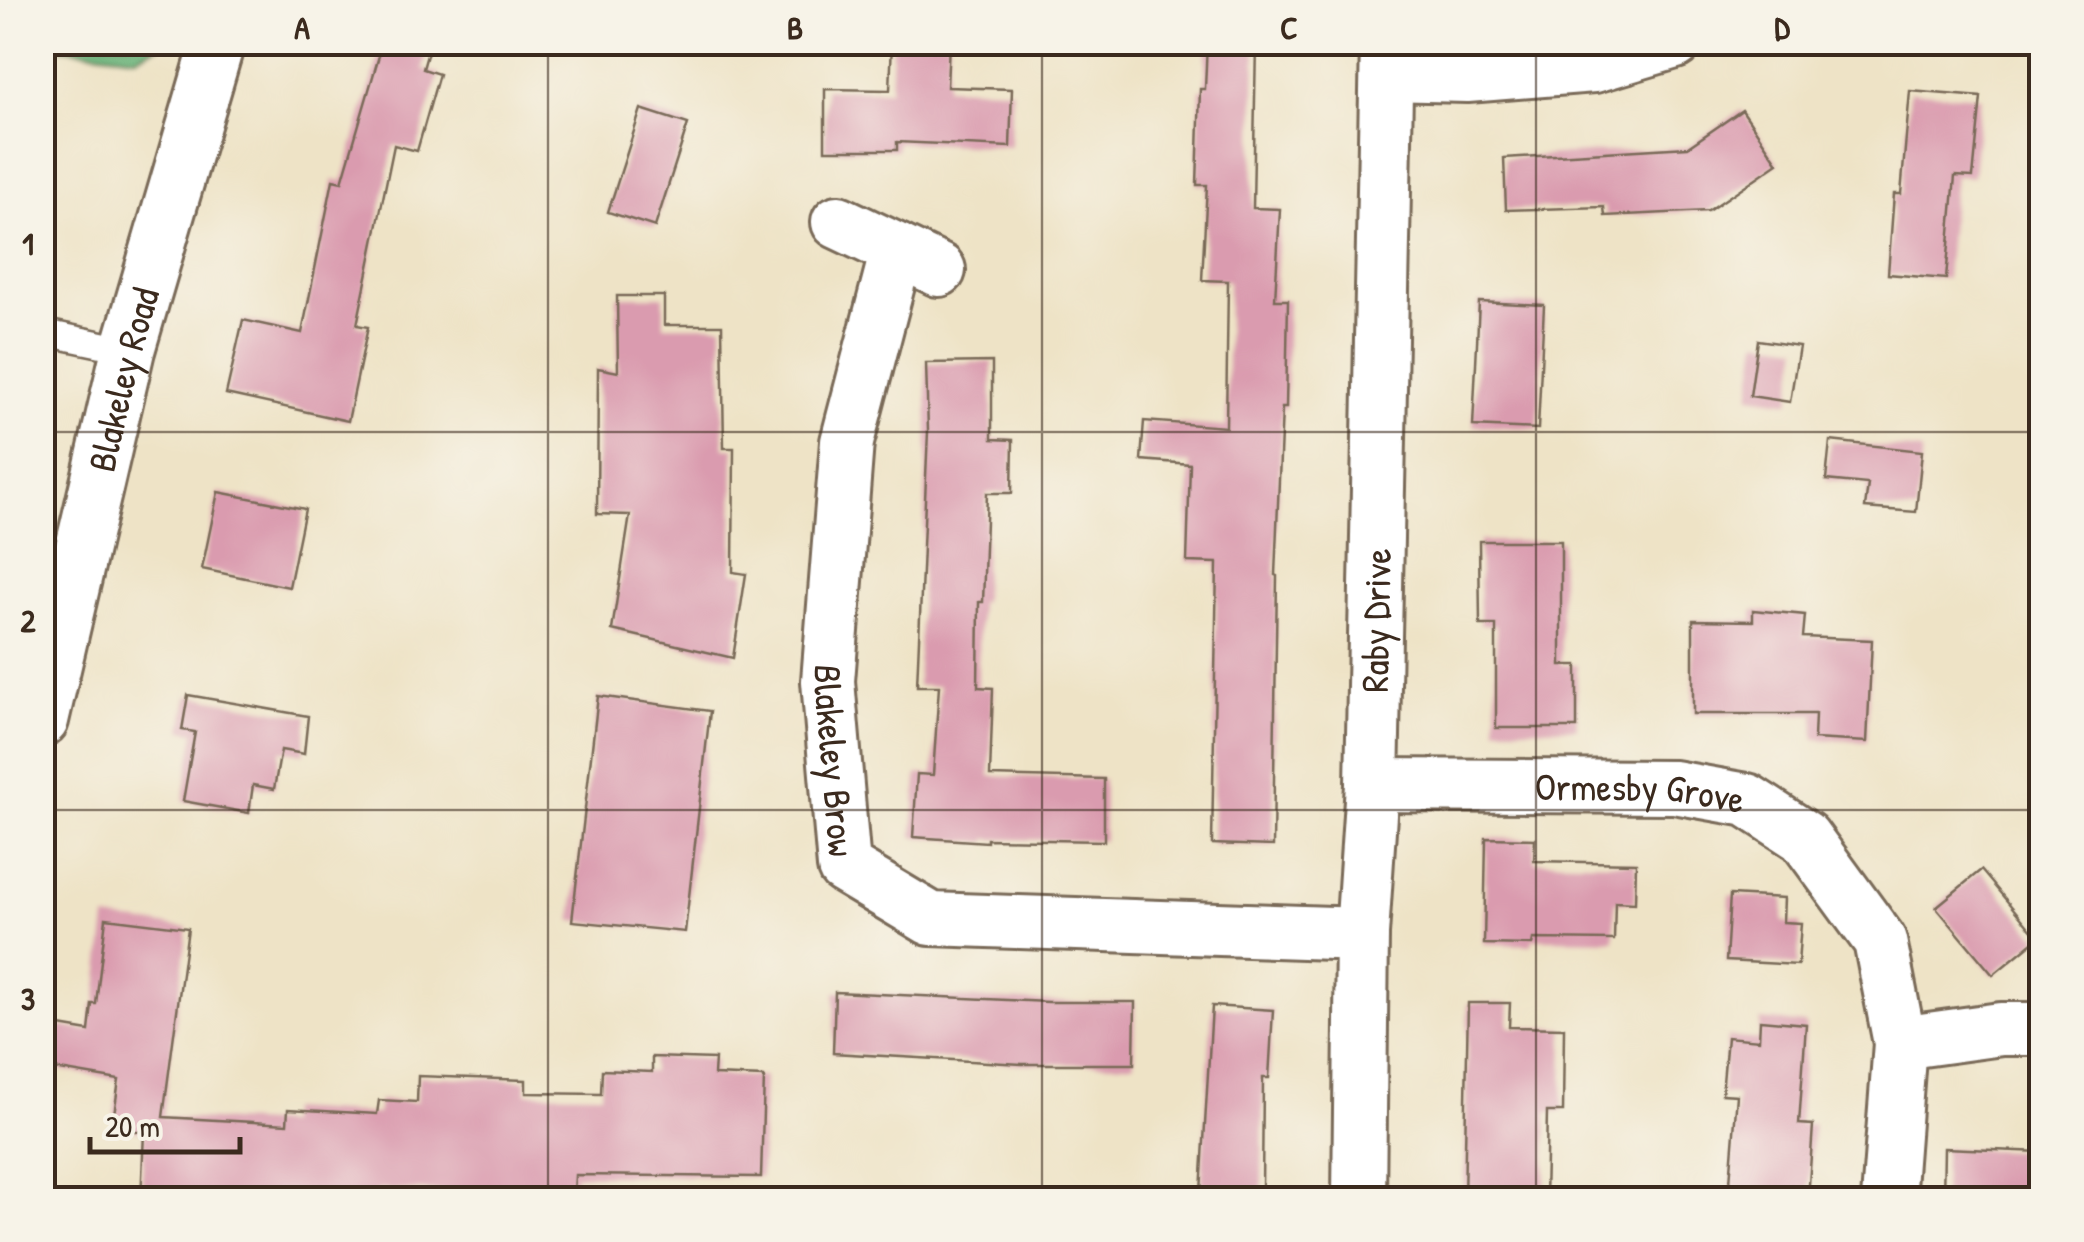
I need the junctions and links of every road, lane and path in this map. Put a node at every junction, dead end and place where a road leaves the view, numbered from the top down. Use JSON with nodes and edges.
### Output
{"nodes":[{"id":1,"x":218,"y":42,"type":"edge"},
{"id":2,"x":1675,"y":42,"type":"edge"},
{"id":3,"x":1387,"y":58,"type":"edge"},
{"id":4,"x":838,"y":222,"type":"dead end"},
{"id":5,"x":42,"y":332,"type":"edge"},
{"id":6,"x":128,"y":350,"type":"junction"},
{"id":7,"x":42,"y":720,"type":"edge"},
{"id":8,"x":1372,"y":785,"type":"junction"},
{"id":9,"x":1362,"y":934,"type":"junction"},
{"id":10,"x":2042,"y":1029,"type":"edge"},
{"id":11,"x":1900,"y":1043,"type":"junction"},
{"id":12,"x":1359,"y":1200,"type":"edge"},
{"id":13,"x":1888,"y":1200,"type":"edge"}],
"edges":[{"from":1,"to":6,"type":"street","name":"Blakeley Road"},
{"from":2,"to":3,"type":"street"},
{"from":3,"to":8,"type":"street","name":"Raby Drive"},
{"from":4,"to":9,"type":"street","name":"Blakeley Brow"},
{"from":5,"to":6,"type":"lane"},
{"from":6,"to":7,"type":"street","name":"Blakeley Road"},
{"from":8,"to":9,"type":"street","name":"Raby Drive"},
{"from":8,"to":11,"type":"street","name":"Ormesby Grove"},
{"from":9,"to":12,"type":"street","name":"Raby Drive"},
{"from":10,"to":11,"type":"street"},
{"from":11,"to":13,"type":"street","name":"Ormesby Grove"}]}
